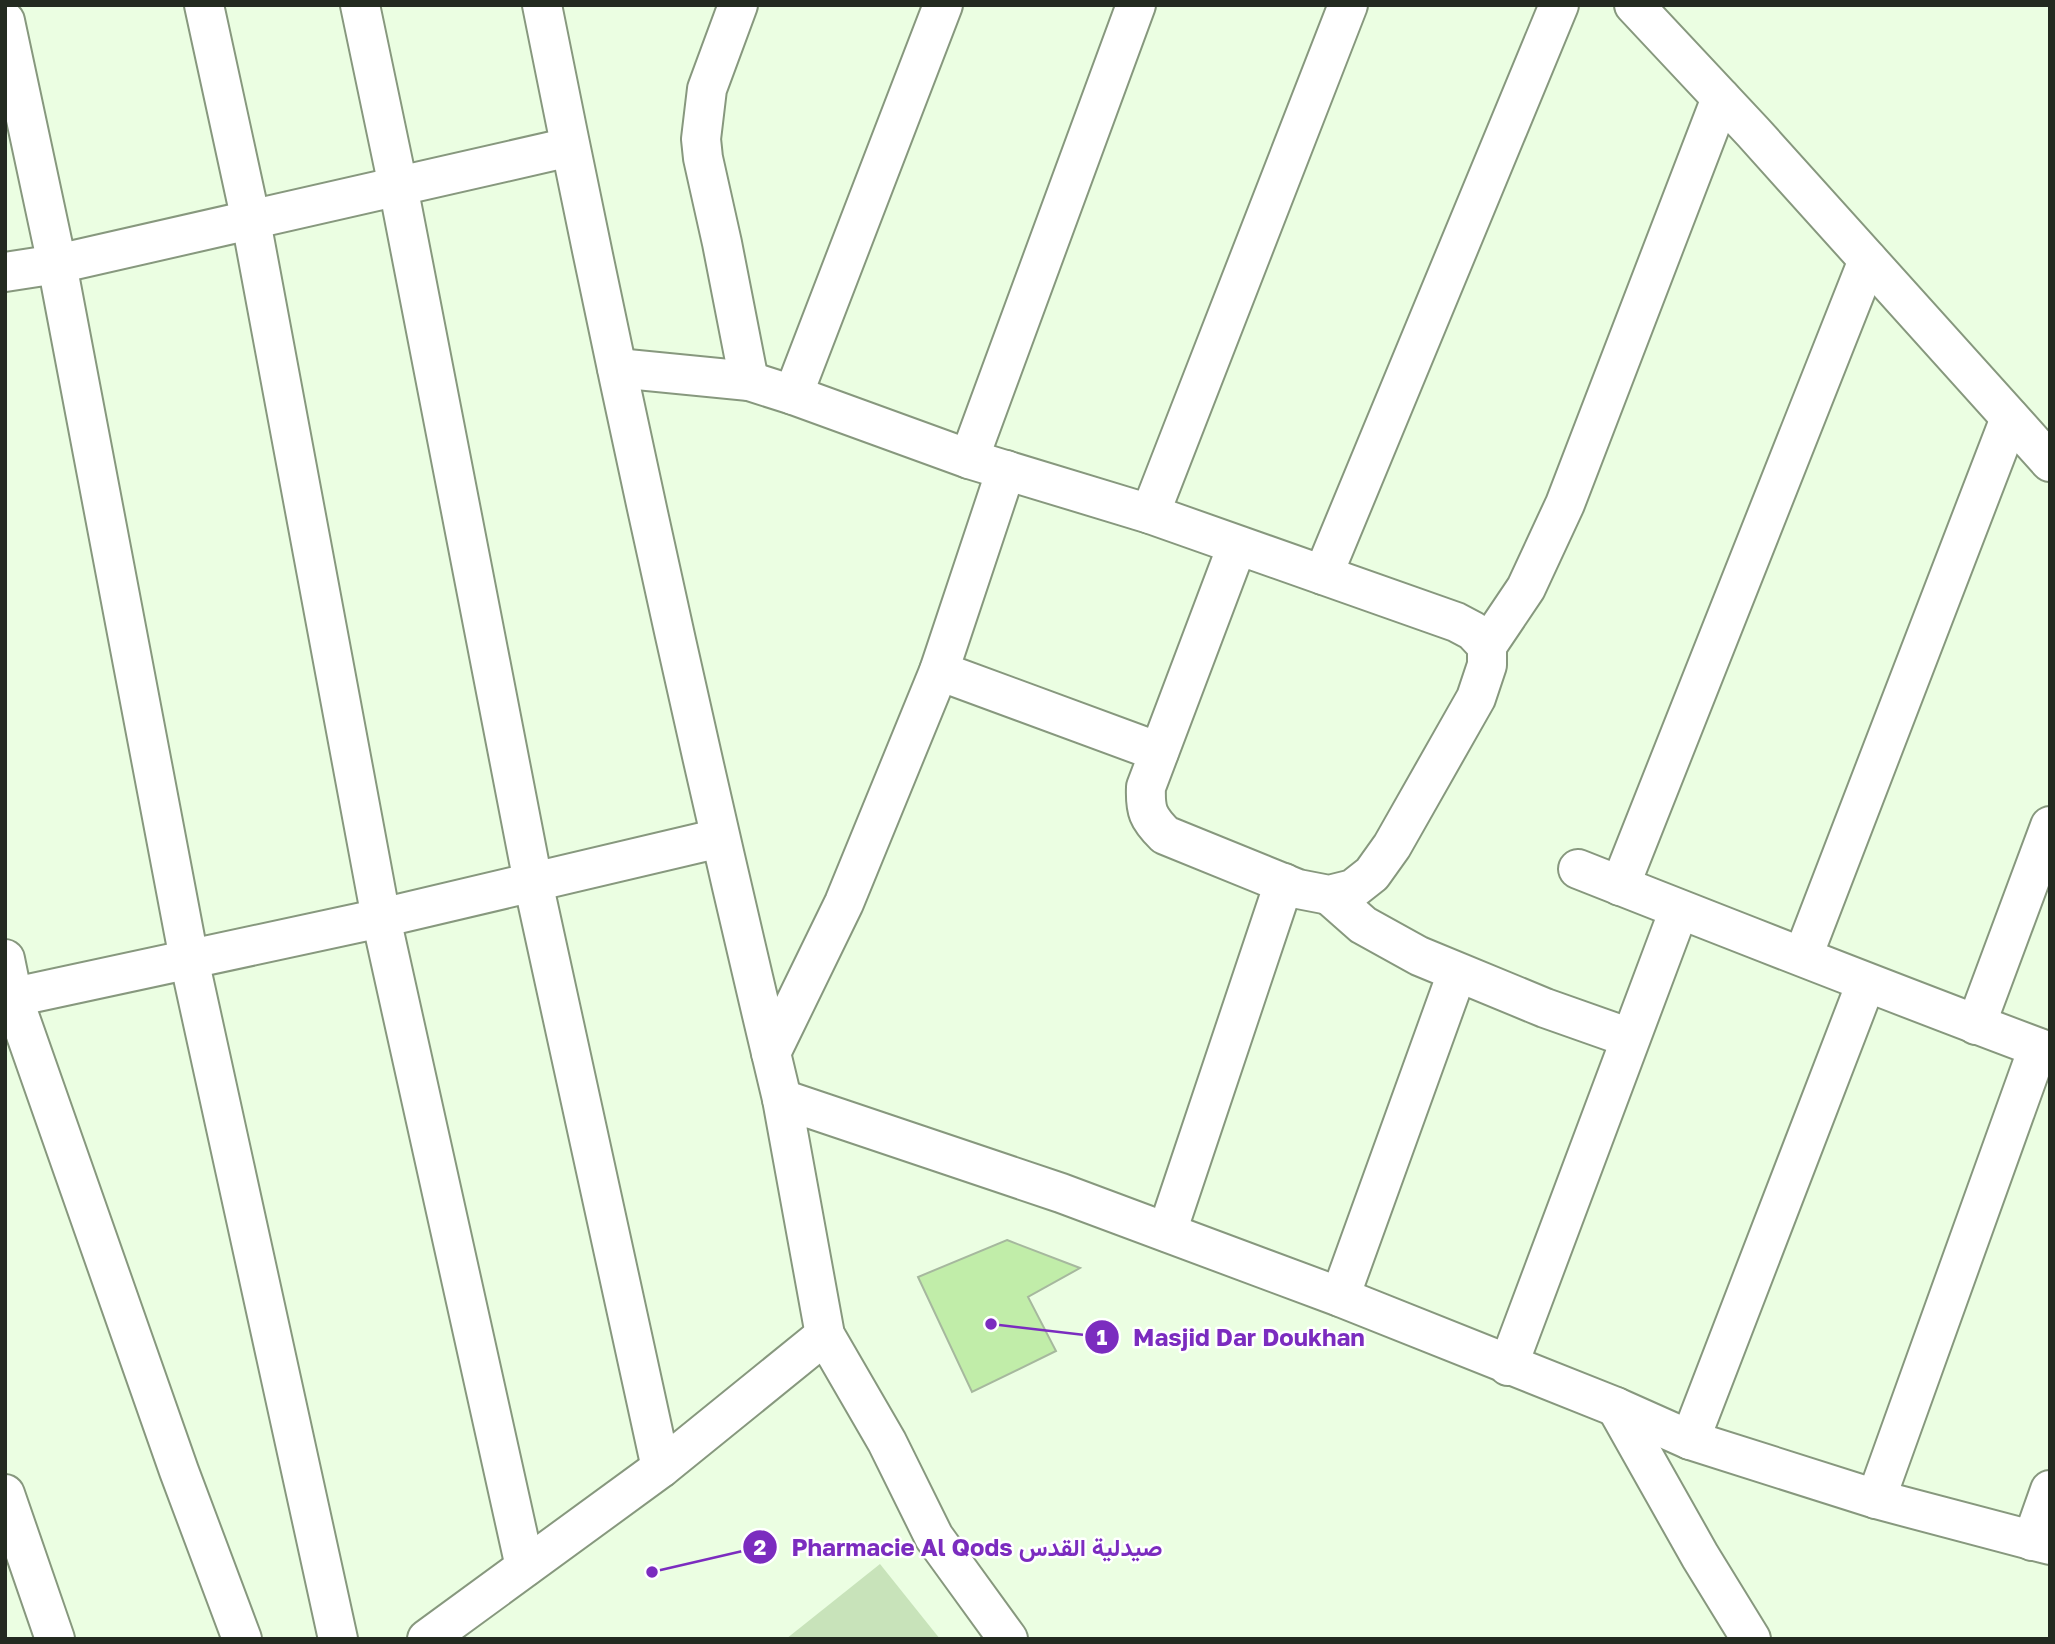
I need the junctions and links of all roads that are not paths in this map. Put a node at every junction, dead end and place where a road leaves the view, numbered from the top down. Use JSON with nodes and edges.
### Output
{"nodes":[{"id":1,"x":204,"y":5,"type":"edge"},
{"id":2,"x":360,"y":5,"type":"edge"},
{"id":3,"x":542,"y":5,"type":"edge"},
{"id":4,"x":738,"y":5,"type":"edge"},
{"id":5,"x":943,"y":5,"type":"edge"},
{"id":6,"x":1136,"y":5,"type":"edge"},
{"id":7,"x":1348,"y":5,"type":"edge"},
{"id":8,"x":1559,"y":5,"type":"edge"},
{"id":9,"x":1634,"y":5,"type":"edge"},
{"id":10,"x":5,"y":21,"type":"edge"},
{"id":11,"x":1721,"y":98,"type":"junction"},
{"id":12,"x":570,"y":147,"type":"junction"},
{"id":13,"x":398,"y":186,"type":"junction"},
{"id":14,"x":251,"y":221,"type":"junction"},
{"id":15,"x":1868,"y":260,"type":"junction"},
{"id":16,"x":57,"y":264,"type":"junction"},
{"id":17,"x":5,"y":272,"type":"edge"},
{"id":18,"x":617,"y":368,"type":"junction"},
{"id":19,"x":749,"y":382,"type":"junction"},
{"id":20,"x":793,"y":395,"type":"junction"},
{"id":21,"x":2010,"y":418,"type":"junction"},
{"id":22,"x":969,"y":459,"type":"junction"},
{"id":23,"x":2050,"y":462,"type":"edge"},
{"id":24,"x":1006,"y":470,"type":"junction"},
{"id":25,"x":1150,"y":514,"type":"junction"},
{"id":26,"x":1237,"y":547,"type":"junction"},
{"id":27,"x":1323,"y":575,"type":"junction"},
{"id":28,"x":1487,"y":646,"type":"junction"},
{"id":29,"x":939,"y":670,"type":"junction"},
{"id":30,"x":1159,"y":752,"type":"junction"},
{"id":31,"x":2050,"y":826,"type":"edge"},
{"id":32,"x":720,"y":838,"type":"junction"},
{"id":33,"x":1578,"y":869,"type":"dead end"},
{"id":34,"x":533,"y":882,"type":"junction"},
{"id":35,"x":1284,"y":883,"type":"junction"},
{"id":36,"x":1620,"y":886,"type":"junction"},
{"id":37,"x":1329,"y":895,"type":"junction"},
{"id":38,"x":1679,"y":910,"type":"junction"},
{"id":39,"x":381,"y":918,"type":"junction"},
{"id":40,"x":1803,"y":956,"type":"junction"},
{"id":41,"x":5,"y":960,"type":"edge"},
{"id":42,"x":189,"y":960,"type":"junction"},
{"id":43,"x":1457,"y":973,"type":"junction"},
{"id":44,"x":1866,"y":983,"type":"junction"},
{"id":45,"x":9,"y":999,"type":"edge"},
{"id":46,"x":1976,"y":1025,"type":"junction"},
{"id":47,"x":1630,"y":1038,"type":"junction"},
{"id":48,"x":2044,"y":1050,"type":"edge"},
{"id":49,"x":771,"y":1053,"type":"junction"},
{"id":50,"x":782,"y":1099,"type":"junction"},
{"id":51,"x":1167,"y":1232,"type":"junction"},
{"id":52,"x":1340,"y":1297,"type":"junction"},
{"id":53,"x":825,"y":1335,"type":"junction"},
{"id":54,"x":1508,"y":1366,"type":"junction"},
{"id":55,"x":1616,"y":1408,"type":"junction"},
{"id":56,"x":1690,"y":1440,"type":"junction"},
{"id":57,"x":661,"y":1468,"type":"junction"},
{"id":58,"x":2050,"y":1490,"type":"edge"},
{"id":59,"x":5,"y":1494,"type":"edge"},
{"id":60,"x":1876,"y":1499,"type":"junction"},
{"id":61,"x":2041,"y":1543,"type":"edge"},
{"id":62,"x":525,"y":1567,"type":"junction"},
{"id":63,"x":55,"y":1639,"type":"edge"},
{"id":64,"x":242,"y":1639,"type":"edge"},
{"id":65,"x":338,"y":1639,"type":"edge"},
{"id":66,"x":427,"y":1639,"type":"edge"},
{"id":67,"x":1008,"y":1639,"type":"edge"},
{"id":68,"x":1751,"y":1639,"type":"edge"}],
"edges":[{"from":1,"to":14,"type":"street"},
{"from":2,"to":13,"type":"street"},
{"from":3,"to":12,"type":"street"},
{"from":4,"to":19,"type":"street"},
{"from":5,"to":20,"type":"street"},
{"from":6,"to":22,"type":"street"},
{"from":7,"to":25,"type":"street"},
{"from":8,"to":27,"type":"street"},
{"from":9,"to":11,"type":"street"},
{"from":10,"to":16,"type":"street"},
{"from":11,"to":15,"type":"street"},
{"from":11,"to":28,"type":"street"},
{"from":12,"to":13,"type":"street"},
{"from":12,"to":18,"type":"street"},
{"from":13,"to":14,"type":"street"},
{"from":13,"to":34,"type":"street"},
{"from":14,"to":16,"type":"street"},
{"from":14,"to":39,"type":"street"},
{"from":15,"to":21,"type":"street"},
{"from":15,"to":36,"type":"street"},
{"from":16,"to":17,"type":"street"},
{"from":16,"to":42,"type":"street"},
{"from":18,"to":19,"type":"street"},
{"from":18,"to":32,"type":"street"},
{"from":19,"to":20,"type":"street"},
{"from":20,"to":22,"type":"street"},
{"from":21,"to":23,"type":"street"},
{"from":21,"to":40,"type":"street"},
{"from":22,"to":24,"type":"street"},
{"from":24,"to":25,"type":"street"},
{"from":24,"to":29,"type":"street"},
{"from":25,"to":26,"type":"street"},
{"from":26,"to":27,"type":"street"},
{"from":26,"to":30,"type":"street"},
{"from":27,"to":28,"type":"street"},
{"from":28,"to":37,"type":"street"},
{"from":29,"to":30,"type":"street"},
{"from":29,"to":49,"type":"street"},
{"from":30,"to":35,"type":"street"},
{"from":31,"to":46,"type":"street"},
{"from":32,"to":34,"type":"street"},
{"from":32,"to":49,"type":"street"},
{"from":33,"to":36,"type":"street"},
{"from":34,"to":39,"type":"street"},
{"from":34,"to":57,"type":"street"},
{"from":35,"to":37,"type":"street"},
{"from":35,"to":51,"type":"street"},
{"from":36,"to":38,"type":"street"},
{"from":37,"to":43,"type":"street"},
{"from":38,"to":40,"type":"street"},
{"from":38,"to":47,"type":"street"},
{"from":39,"to":42,"type":"street"},
{"from":39,"to":62,"type":"street"},
{"from":40,"to":44,"type":"street"},
{"from":41,"to":45,"type":"street"},
{"from":42,"to":45,"type":"street"},
{"from":42,"to":65,"type":"street"},
{"from":43,"to":47,"type":"street"},
{"from":43,"to":52,"type":"street"},
{"from":44,"to":46,"type":"street"},
{"from":44,"to":56,"type":"street"},
{"from":45,"to":64,"type":"street"},
{"from":46,"to":48,"type":"street"},
{"from":47,"to":54,"type":"street"},
{"from":48,"to":60,"type":"street"},
{"from":49,"to":50,"type":"street"},
{"from":50,"to":51,"type":"street"},
{"from":50,"to":53,"type":"street"},
{"from":51,"to":52,"type":"street"},
{"from":52,"to":54,"type":"street"},
{"from":53,"to":57,"type":"street"},
{"from":53,"to":67,"type":"street"},
{"from":54,"to":55,"type":"street"},
{"from":55,"to":56,"type":"street"},
{"from":55,"to":68,"type":"street"},
{"from":56,"to":60,"type":"street"},
{"from":57,"to":62,"type":"street"},
{"from":58,"to":61,"type":"street"},
{"from":59,"to":63,"type":"street"},
{"from":60,"to":61,"type":"street"},
{"from":62,"to":66,"type":"street"}]}
